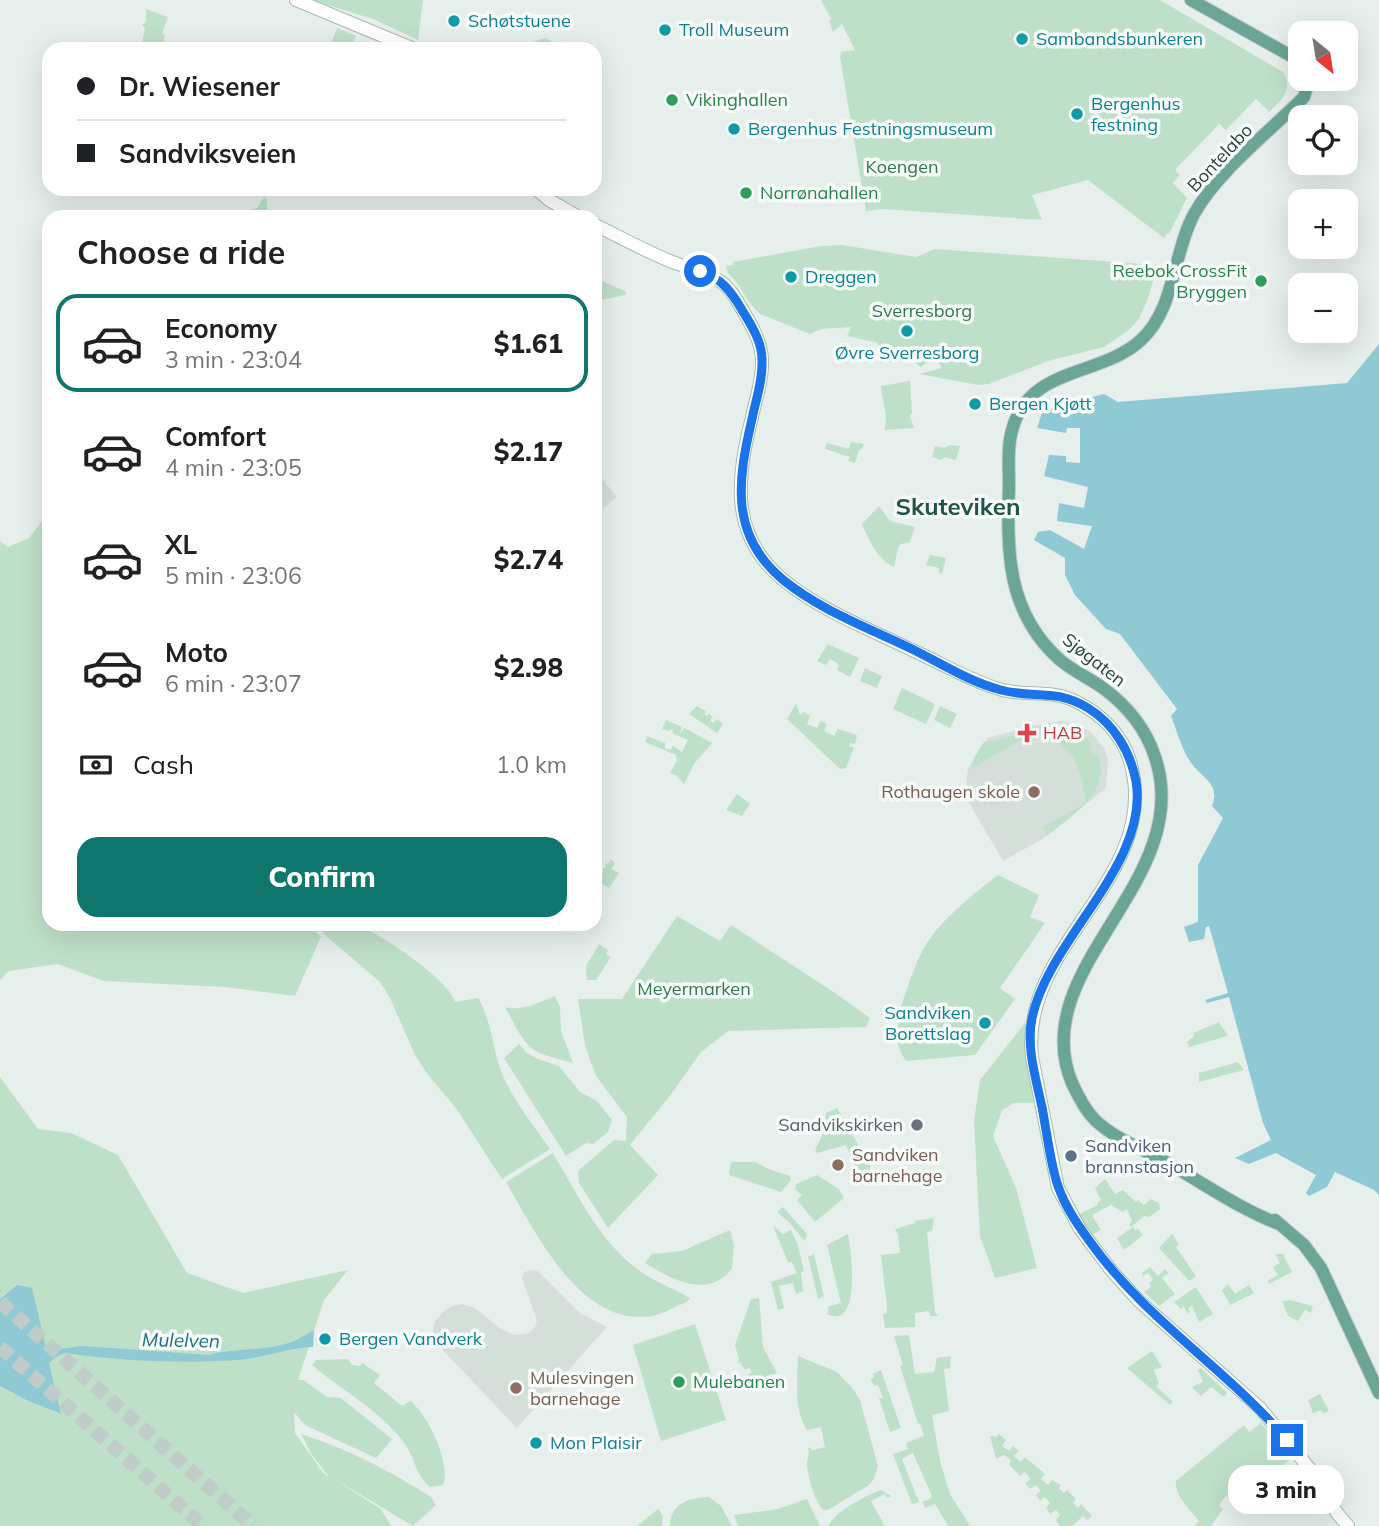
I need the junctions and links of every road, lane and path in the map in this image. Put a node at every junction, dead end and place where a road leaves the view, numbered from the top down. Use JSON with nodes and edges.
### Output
{"nodes":[{"id":1,"x":296,"y":0,"type":"edge"},
{"id":2,"x":1191,"y":0,"type":"edge"},
{"id":3,"x":397,"y":42,"type":"edge"},
{"id":4,"x":1288,"y":54,"type":"edge"},
{"id":5,"x":1306,"y":91,"type":"edge"},
{"id":6,"x":544,"y":196,"type":"edge"},
{"id":7,"x":567,"y":210,"type":"edge"},
{"id":8,"x":602,"y":228,"type":"edge"},
{"id":9,"x":1025,"y":402,"type":"joint"},
{"id":10,"x":1379,"y":1393,"type":"edge"},
{"id":11,"x":1348,"y":1526,"type":"edge"}],
"edges":[{"from":1,"to":3,"type":"main road"},
{"from":2,"to":4,"type":"main road"},
{"from":5,"to":9,"type":"main road","name":"Bontelabo"},
{"from":6,"to":7,"type":"main road"},
{"from":8,"to":11,"type":"main road"},
{"from":9,"to":10,"type":"main road","name":"Sjøgaten"}]}
